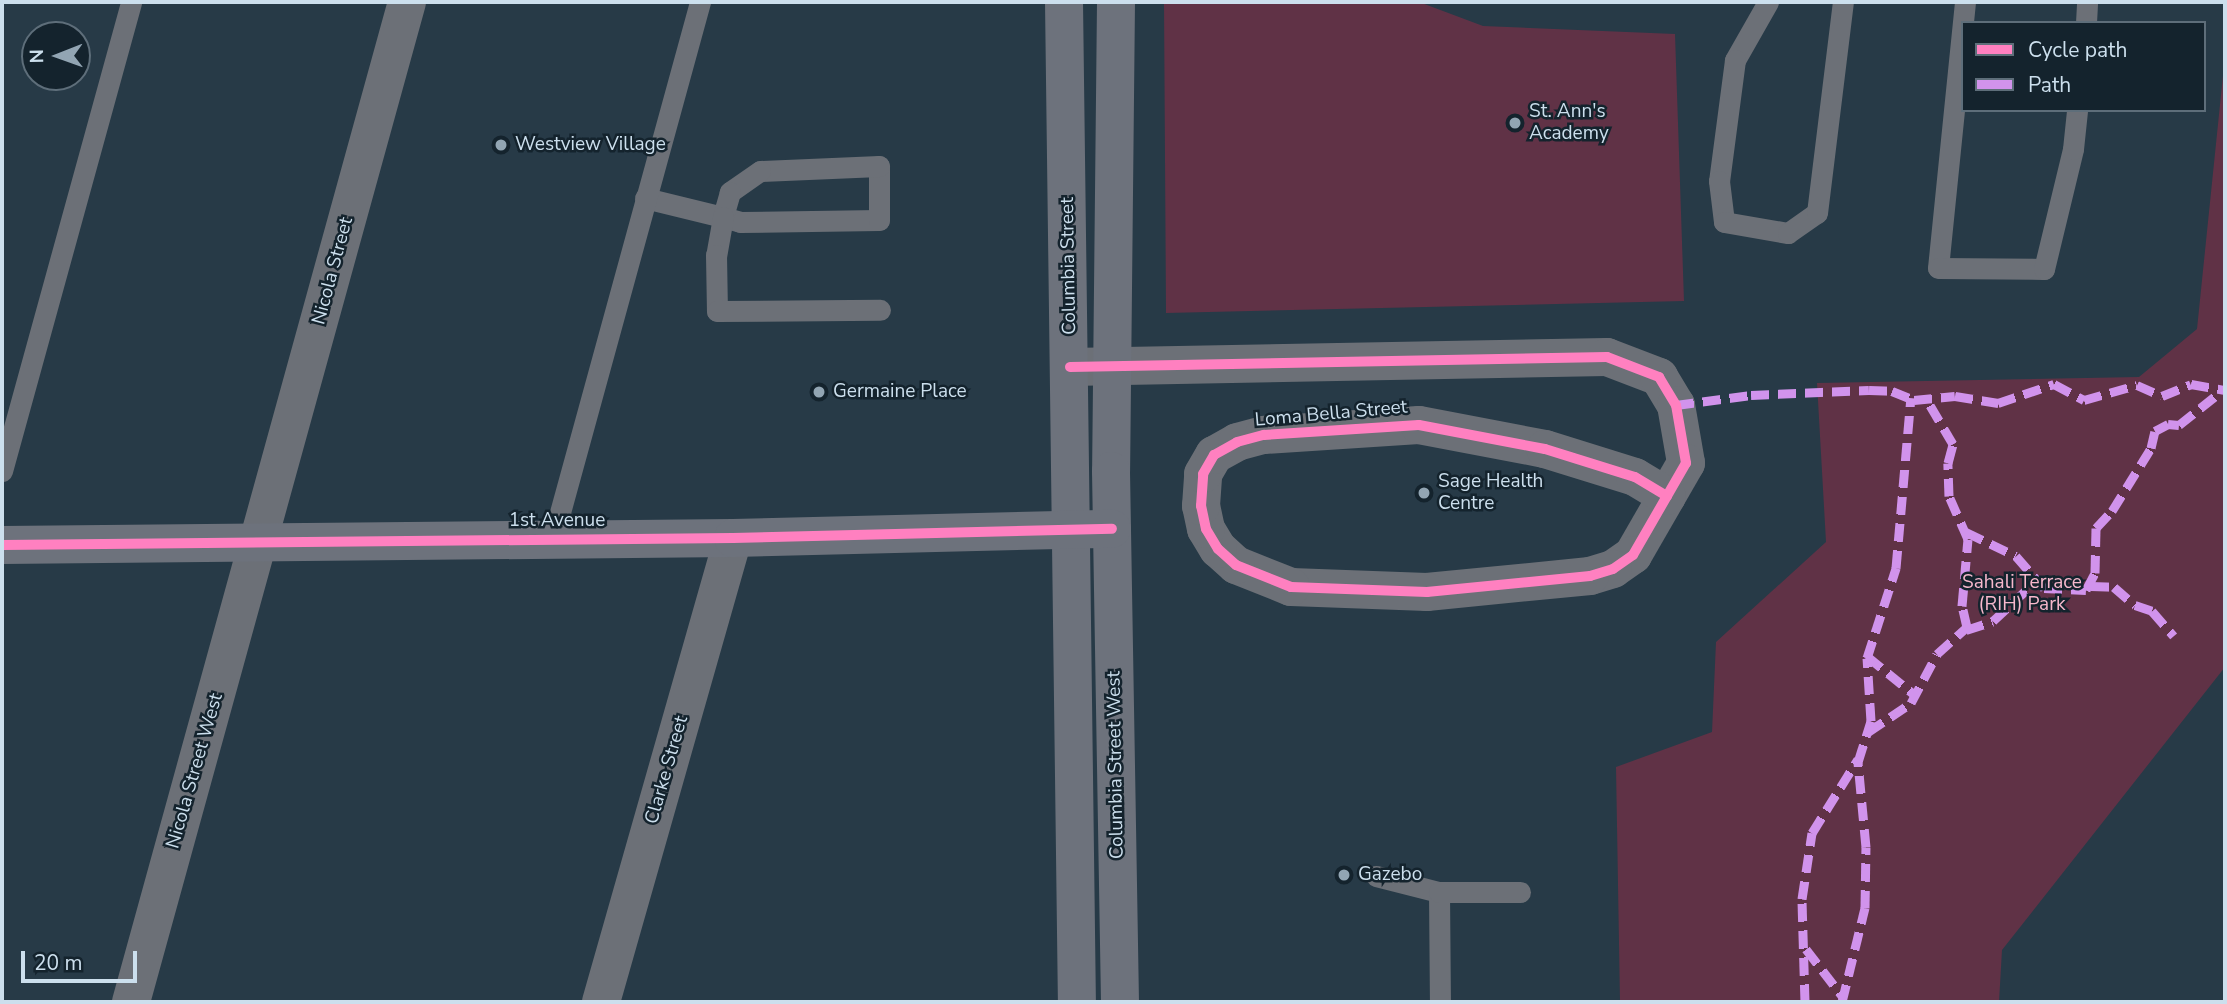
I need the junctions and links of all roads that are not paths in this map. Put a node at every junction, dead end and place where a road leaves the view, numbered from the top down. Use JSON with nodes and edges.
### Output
{"nodes":[{"id":1,"x":131,"y":2,"type":"edge"},
{"id":2,"x":407,"y":2,"type":"edge"},
{"id":3,"x":700,"y":2,"type":"edge"},
{"id":4,"x":1064,"y":2,"type":"edge"},
{"id":5,"x":1116,"y":2,"type":"edge"},
{"id":6,"x":1768,"y":2,"type":"edge"},
{"id":7,"x":1843,"y":2,"type":"edge"},
{"id":8,"x":1965,"y":2,"type":"edge"},
{"id":9,"x":2087,"y":2,"type":"edge"},
{"id":10,"x":1963,"y":21,"type":"edge"},
{"id":11,"x":2086,"y":21,"type":"edge"},
{"id":12,"x":1961,"y":41,"type":"edge"},
{"id":13,"x":2077,"y":112,"type":"edge"},
{"id":14,"x":645,"y":198,"type":"junction"},
{"id":15,"x":723,"y":217,"type":"junction"},
{"id":16,"x":880,"y":310,"type":"dead end"},
{"id":17,"x":1111,"y":365,"type":"junction"},
{"id":18,"x":1070,"y":367,"type":"junction"},
{"id":19,"x":2,"y":471,"type":"edge"},
{"id":20,"x":1667,"y":496,"type":"junction"},
{"id":21,"x":1073,"y":529,"type":"junction"},
{"id":22,"x":1112,"y":529,"type":"junction"},
{"id":23,"x":553,"y":538,"type":"junction"},
{"id":24,"x":733,"y":538,"type":"junction"},
{"id":25,"x":258,"y":540,"type":"junction"},
{"id":26,"x":2,"y":545,"type":"edge"},
{"id":27,"x":1376,"y":876,"type":"dead end"},
{"id":28,"x":1438,"y":892,"type":"junction"},
{"id":29,"x":1520,"y":892,"type":"dead end"},
{"id":30,"x":131,"y":1002,"type":"edge"},
{"id":31,"x":601,"y":1002,"type":"edge"},
{"id":32,"x":1077,"y":1002,"type":"edge"},
{"id":33,"x":1120,"y":1002,"type":"edge"},
{"id":34,"x":1440,"y":1002,"type":"edge"}],
"edges":[{"from":1,"to":19,"type":"lane"},
{"from":2,"to":25,"type":"street","name":"Nicola Street"},
{"from":3,"to":14,"type":"lane"},
{"from":4,"to":18,"type":"main road","name":"Columbia Street"},
{"from":5,"to":17,"type":"main road"},
{"from":6,"to":7,"type":"lane"},
{"from":8,"to":10,"type":"lane"},
{"from":9,"to":11,"type":"lane"},
{"from":12,"to":13,"type":"lane"},
{"from":14,"to":15,"type":"lane"},
{"from":14,"to":23,"type":"lane"},
{"from":15,"to":15,"type":"lane"},
{"from":15,"to":16,"type":"lane"},
{"from":17,"to":18,"type":"street","name":"Loma Bella Street"},
{"from":17,"to":20,"type":"street","name":"Loma Bella Street"},
{"from":17,"to":22,"type":"main road"},
{"from":18,"to":21,"type":"main road","name":"Columbia Street"},
{"from":20,"to":20,"type":"street","name":"Loma Bella Street"},
{"from":21,"to":22,"type":"main road","name":"1st Avenue"},
{"from":21,"to":24,"type":"main road","name":"1st Avenue"},
{"from":21,"to":32,"type":"main road","name":"Columbia Street West"},
{"from":22,"to":33,"type":"main road","name":"Columbia Street West"},
{"from":23,"to":24,"type":"main road","name":"1st Avenue"},
{"from":23,"to":25,"type":"main road","name":"1st Avenue"},
{"from":24,"to":31,"type":"street","name":"Clarke Street"},
{"from":25,"to":26,"type":"main road","name":"1st Avenue"},
{"from":25,"to":30,"type":"street","name":"Nicola Street West"},
{"from":27,"to":28,"type":"lane"},
{"from":28,"to":29,"type":"lane"},
{"from":28,"to":34,"type":"lane"}]}
